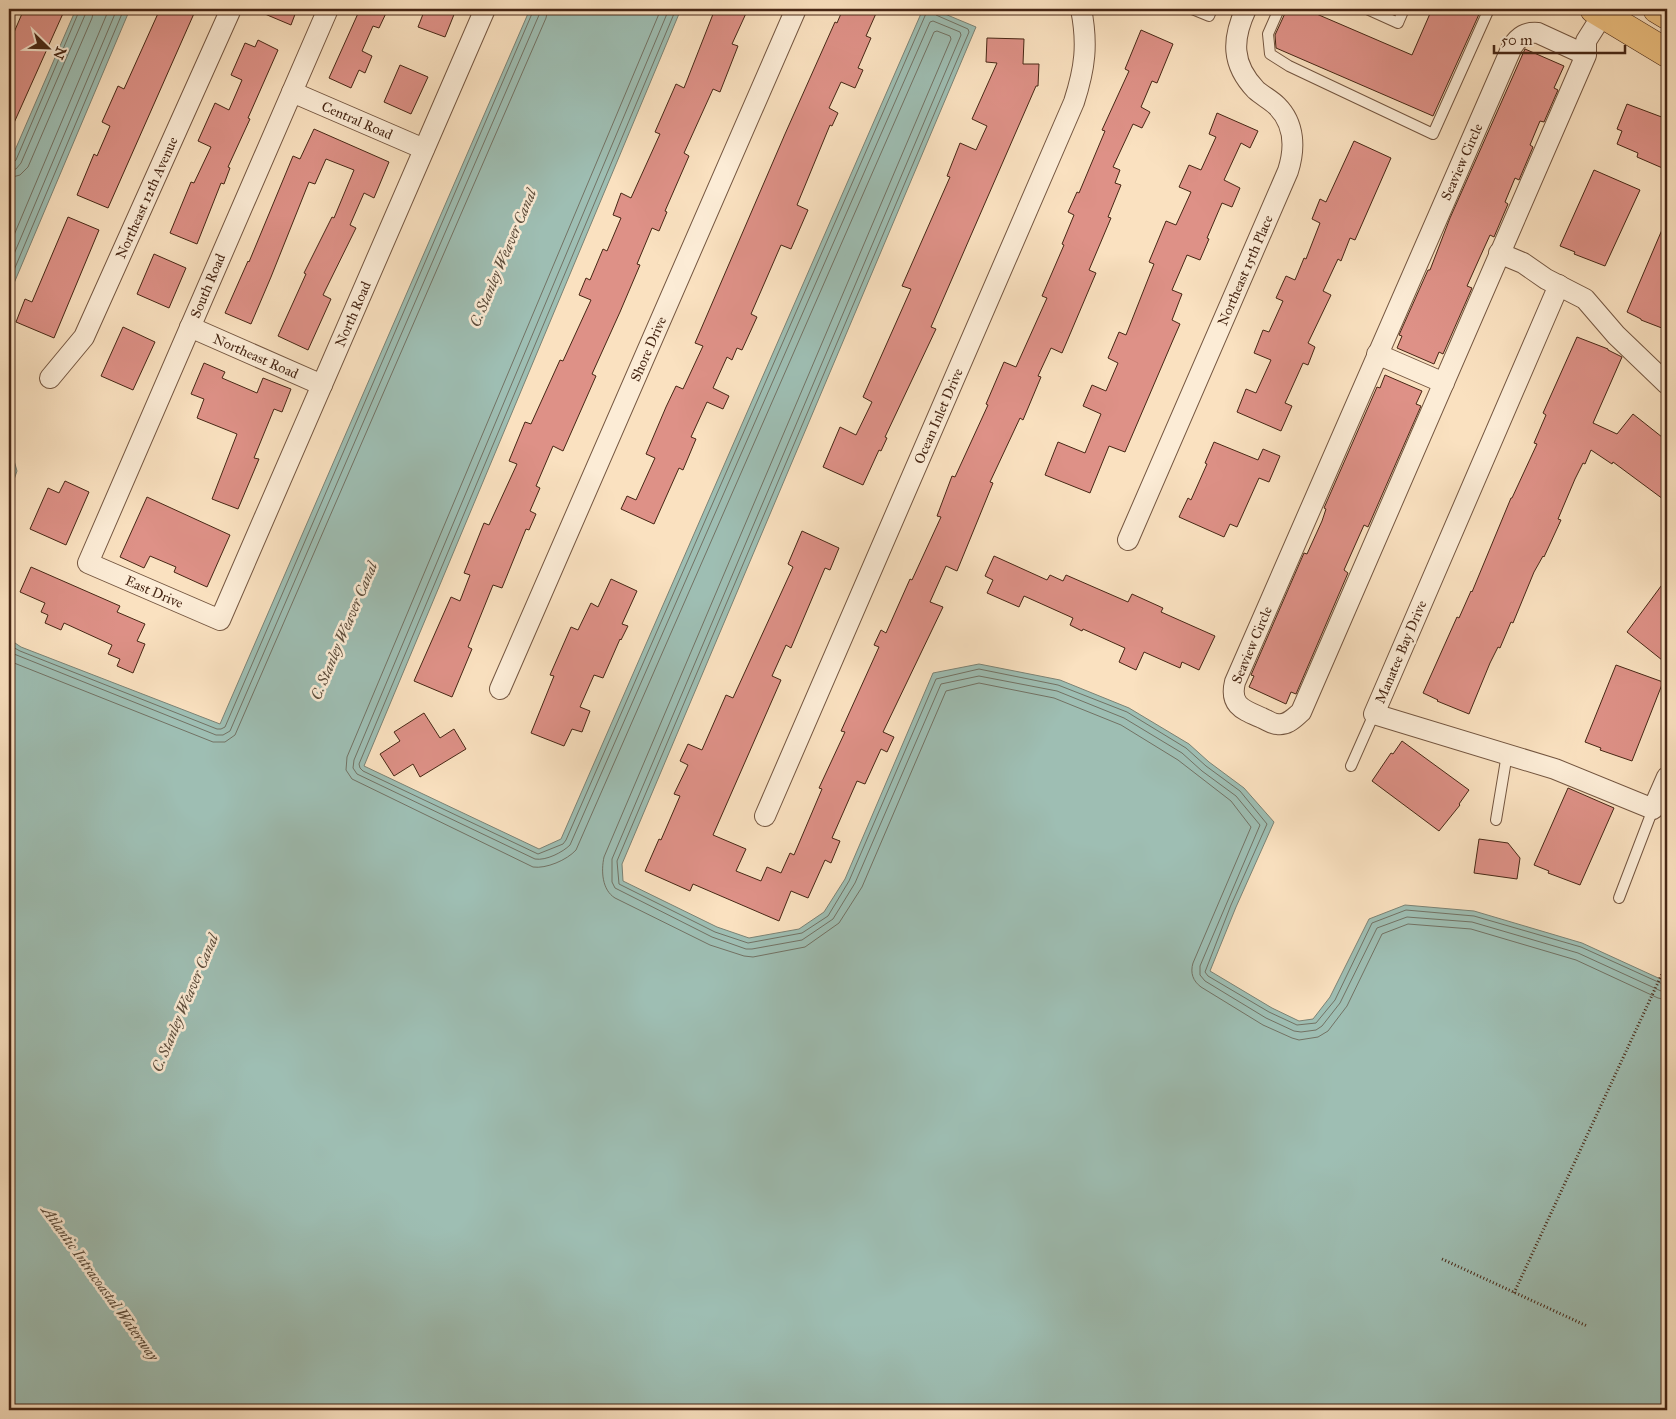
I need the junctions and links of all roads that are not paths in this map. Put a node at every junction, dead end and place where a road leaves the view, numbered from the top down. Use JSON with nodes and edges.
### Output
{"nodes":[{"id":1,"x":231,"y":9,"type":"edge"},
{"id":2,"x":328,"y":9,"type":"edge"},
{"id":3,"x":485,"y":9,"type":"edge"},
{"id":4,"x":796,"y":9,"type":"edge"},
{"id":5,"x":1081,"y":9,"type":"edge"},
{"id":6,"x":1192,"y":9,"type":"edge"},
{"id":7,"x":1212,"y":9,"type":"edge"},
{"id":8,"x":1246,"y":9,"type":"edge"},
{"id":9,"x":1279,"y":9,"type":"edge"},
{"id":10,"x":1367,"y":9,"type":"edge"},
{"id":11,"x":1404,"y":9,"type":"edge"},
{"id":12,"x":1488,"y":9,"type":"edge"},
{"id":13,"x":1657,"y":9,"type":"edge"},
{"id":14,"x":1599,"y":12,"type":"edge"},
{"id":15,"x":1667,"y":15,"type":"edge"},
{"id":16,"x":1667,"y":53,"type":"edge"},
{"id":17,"x":1586,"y":55,"type":"junction"},
{"id":18,"x":292,"y":92,"type":"junction"},
{"id":19,"x":424,"y":150,"type":"junction"},
{"id":20,"x":1499,"y":253,"type":"junction"},
{"id":21,"x":1559,"y":285,"type":"junction"},
{"id":22,"x":190,"y":327,"type":"junction"},
{"id":23,"x":1377,"y":354,"type":"junction"},
{"id":24,"x":50,"y":378,"type":"dead end"},
{"id":25,"x":1444,"y":383,"type":"junction"},
{"id":26,"x":322,"y":384,"type":"junction"},
{"id":27,"x":1667,"y":384,"type":"edge"},
{"id":28,"x":1128,"y":540,"type":"dead end"},
{"id":29,"x":88,"y":563,"type":"joint"},
{"id":30,"x":220,"y":620,"type":"joint"},
{"id":31,"x":500,"y":689,"type":"dead end"},
{"id":32,"x":1374,"y":714,"type":"junction"},
{"id":33,"x":1506,"y":754,"type":"junction"},
{"id":34,"x":1351,"y":766,"type":"dead end"},
{"id":35,"x":1667,"y":777,"type":"edge"},
{"id":36,"x":1653,"y":809,"type":"junction"},
{"id":37,"x":765,"y":816,"type":"dead end"},
{"id":38,"x":1496,"y":820,"type":"dead end"},
{"id":39,"x":1619,"y":898,"type":"dead end"}],
"edges":[{"from":1,"to":24,"type":"street","name":"Northeast 12th Avenue"},
{"from":2,"to":18,"type":"street","name":"South Road"},
{"from":3,"to":19,"type":"street","name":"North Road"},
{"from":4,"to":31,"type":"street","name":"Shore Drive"},
{"from":5,"to":37,"type":"street","name":"Ocean Inlet Drive"},
{"from":6,"to":7,"type":"lane"},
{"from":8,"to":28,"type":"street","name":"Northeast 15th Place"},
{"from":9,"to":12,"type":"lane"},
{"from":10,"to":11,"type":"lane"},
{"from":13,"to":15,"type":"main road"},
{"from":14,"to":16,"type":"main road"},
{"from":14,"to":17,"type":"street","name":"Seaview Circle"},
{"from":17,"to":20,"type":"street","name":"Seaview Circle"},
{"from":17,"to":23,"type":"street","name":"Seaview Circle"},
{"from":18,"to":19,"type":"street","name":"Central Road"},
{"from":18,"to":22,"type":"street","name":"South Road"},
{"from":19,"to":26,"type":"street","name":"North Road"},
{"from":20,"to":21,"type":"street"},
{"from":20,"to":25,"type":"street","name":"Seaview Circle"},
{"from":21,"to":27,"type":"street"},
{"from":21,"to":32,"type":"street","name":"Manatee Bay Drive"},
{"from":22,"to":26,"type":"street","name":"Northeast Road"},
{"from":22,"to":29,"type":"street","name":"South Road"},
{"from":23,"to":25,"type":"street"},
{"from":23,"to":25,"type":"street","name":"Seaview Circle"},
{"from":26,"to":30,"type":"street","name":"North Road"},
{"from":29,"to":30,"type":"street","name":"East Drive"},
{"from":32,"to":33,"type":"street","name":"Manatee Bay Drive"},
{"from":32,"to":34,"type":"lane"},
{"from":33,"to":36,"type":"street","name":"Manatee Bay Drive"},
{"from":33,"to":38,"type":"lane"},
{"from":35,"to":36,"type":"street"},
{"from":36,"to":39,"type":"lane"}]}
